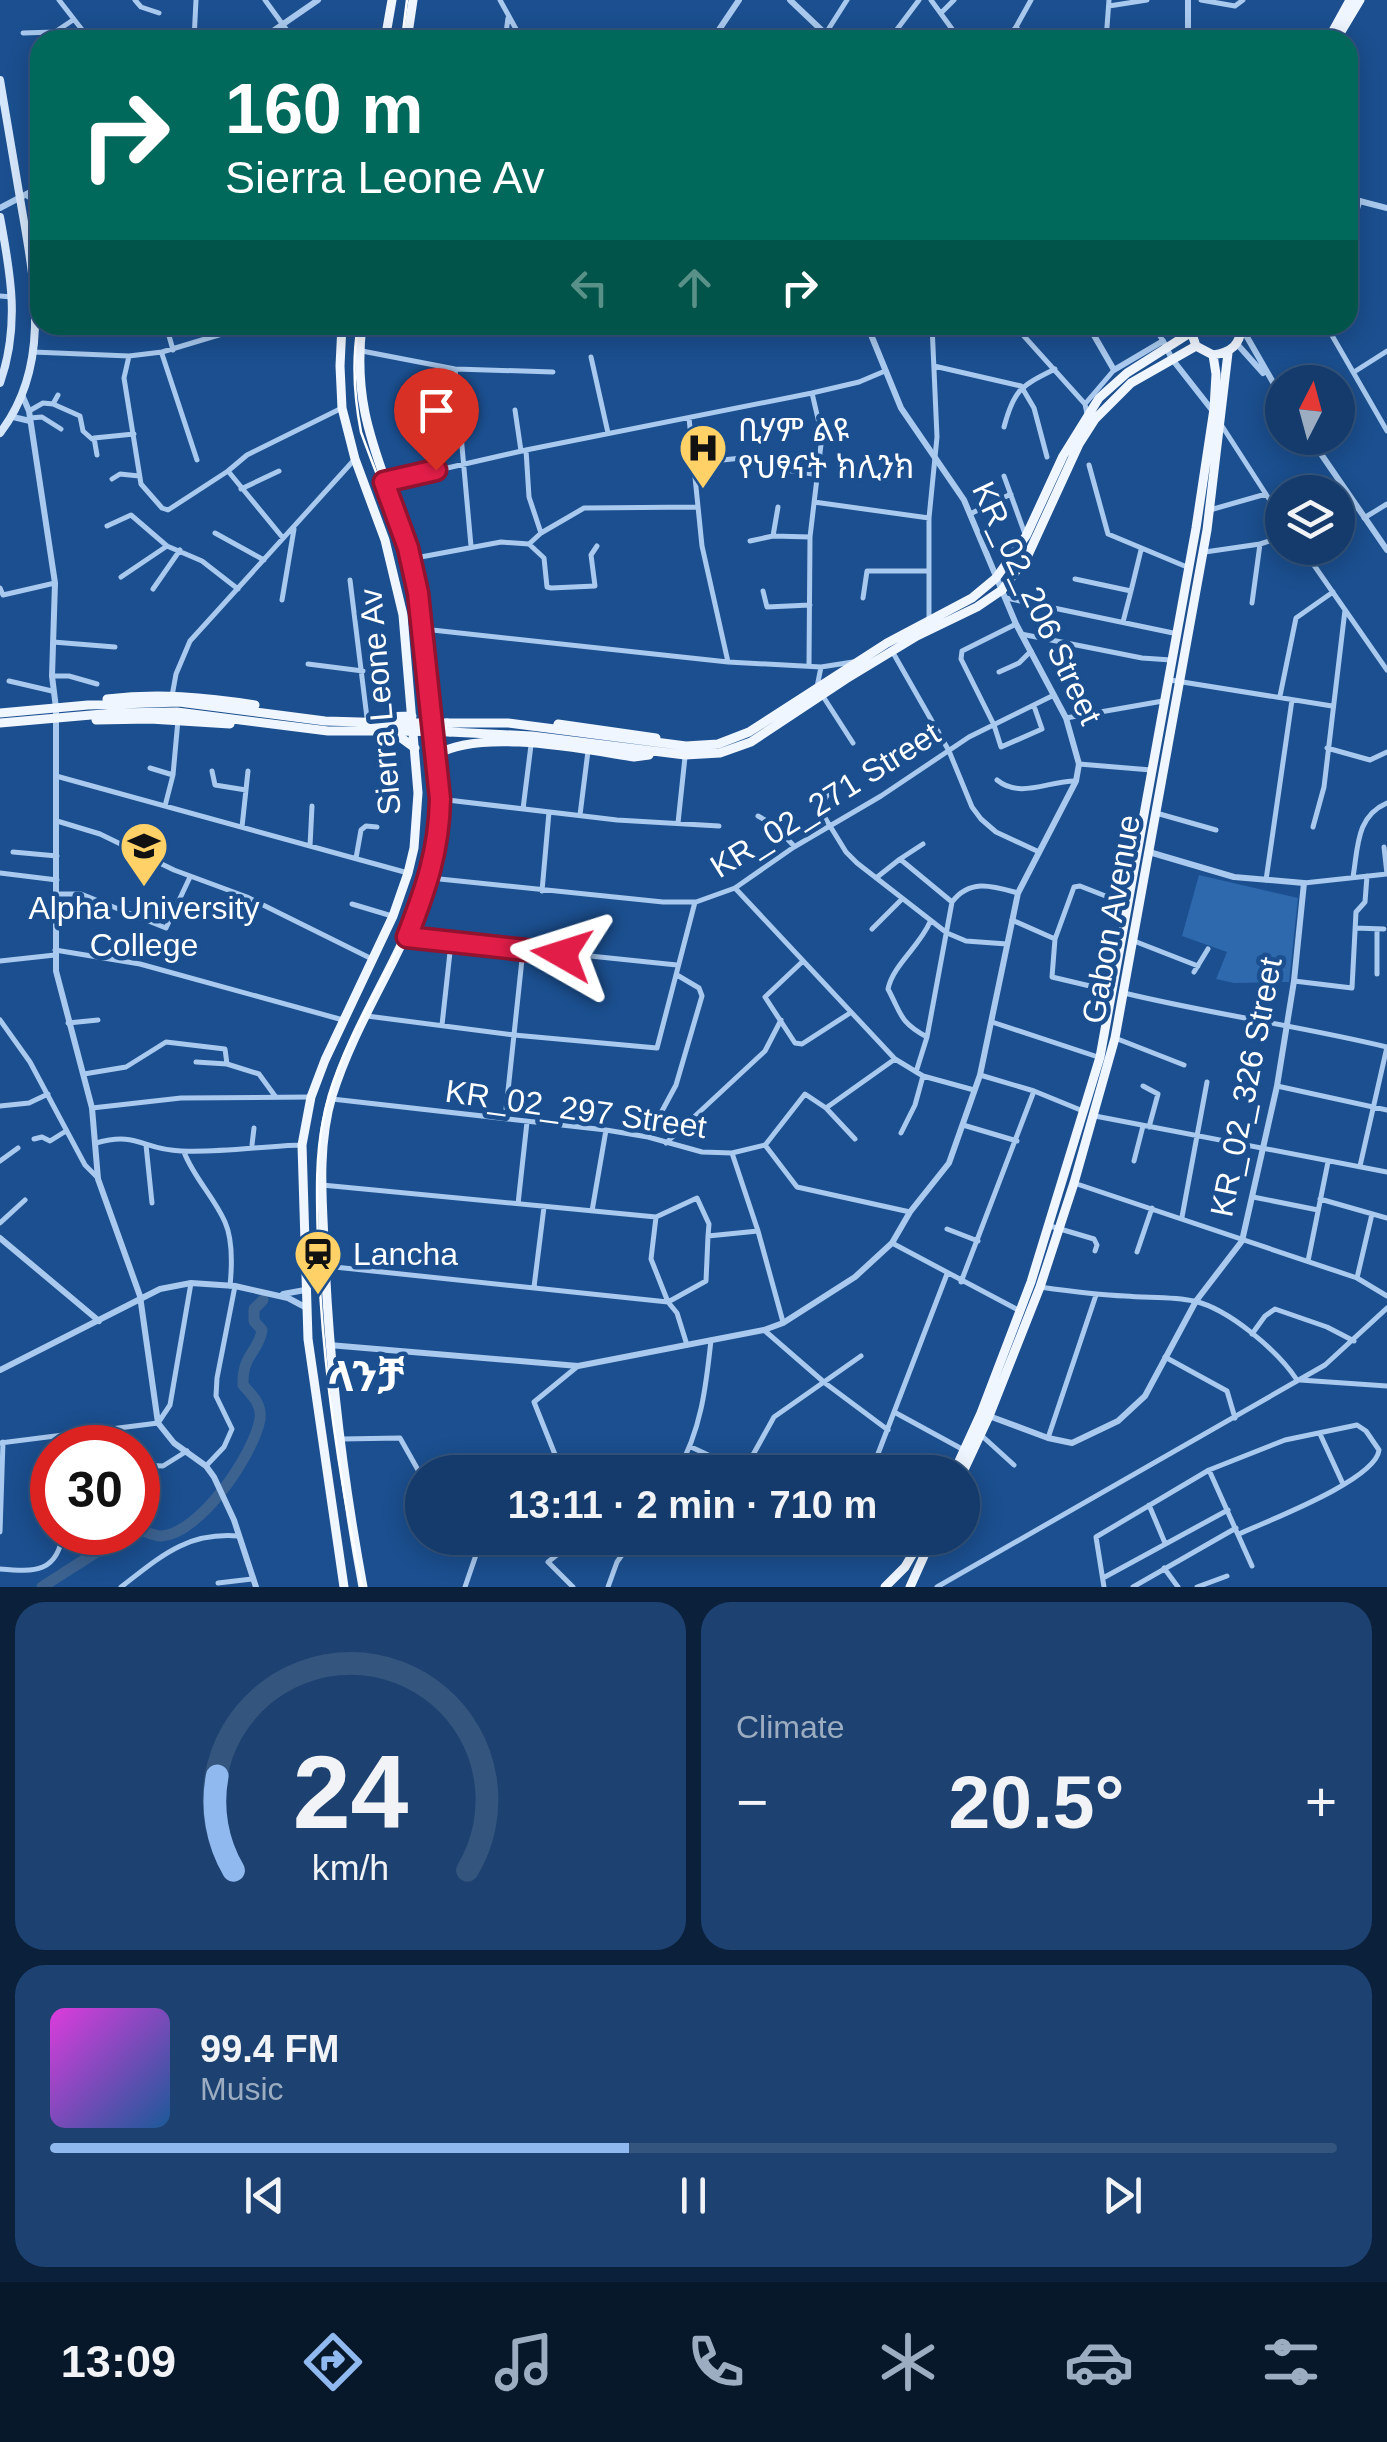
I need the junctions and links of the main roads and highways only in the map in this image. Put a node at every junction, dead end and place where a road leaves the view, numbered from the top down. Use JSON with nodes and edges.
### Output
{"nodes":[{"id":1,"x":392,"y":0,"type":"edge"},
{"id":2,"x":413,"y":0,"type":"edge"},
{"id":3,"x":1350,"y":0,"type":"edge"},
{"id":4,"x":1360,"y":0,"type":"edge"},
{"id":5,"x":387,"y":30,"type":"edge"},
{"id":6,"x":408,"y":30,"type":"edge"},
{"id":7,"x":1334,"y":30,"type":"edge"},
{"id":8,"x":1342,"y":30,"type":"edge"},
{"id":9,"x":0,"y":80,"type":"edge"},
{"id":10,"x":0,"y":218,"type":"edge"},
{"id":11,"x":30,"y":256,"type":"edge"},
{"id":12,"x":35,"y":335,"type":"edge"},
{"id":13,"x":342,"y":335,"type":"edge"},
{"id":14,"x":360,"y":335,"type":"edge"},
{"id":15,"x":1183,"y":335,"type":"edge"},
{"id":16,"x":1191,"y":335,"type":"edge"},
{"id":17,"x":1240,"y":335,"type":"edge"},
{"id":18,"x":1196,"y":346,"type":"junction"},
{"id":19,"x":1167,"y":350,"type":"junction"},
{"id":20,"x":1228,"y":352,"type":"junction"},
{"id":21,"x":1213,"y":355,"type":"junction"},
{"id":22,"x":1,"y":379,"type":"edge"},
{"id":23,"x":0,"y":433,"type":"edge"},
{"id":24,"x":1174,"y":680,"type":"junction"},
{"id":25,"x":819,"y":691,"type":"junction"},
{"id":26,"x":88,"y":705,"type":"junction"},
{"id":27,"x":431,"y":708,"type":"junction"},
{"id":28,"x":0,"y":713,"type":"edge"},
{"id":29,"x":56,"y":713,"type":"junction"},
{"id":30,"x":84,"y":716,"type":"junction"},
{"id":31,"x":412,"y":716,"type":"junction"},
{"id":32,"x":0,"y":723,"type":"edge"},
{"id":33,"x":394,"y":727,"type":"junction"},
{"id":34,"x":448,"y":728,"type":"junction"},
{"id":35,"x":668,"y":744,"type":"junction"},
{"id":36,"x":415,"y":748,"type":"junction"},
{"id":37,"x":658,"y":752,"type":"junction"},
{"id":38,"x":436,"y":755,"type":"junction"},
{"id":39,"x":1126,"y":955,"type":"junction"},
{"id":40,"x":1119,"y":992,"type":"junction"},
{"id":41,"x":1055,"y":1228,"type":"junction"},
{"id":42,"x":962,"y":1455,"type":"edge"},
{"id":43,"x":971,"y":1455,"type":"edge"},
{"id":44,"x":357,"y":1548,"type":"junction"},
{"id":45,"x":340,"y":1550,"type":"junction"},
{"id":46,"x":912,"y":1555,"type":"edge"},
{"id":47,"x":924,"y":1555,"type":"edge"},
{"id":48,"x":344,"y":1587,"type":"edge"},
{"id":49,"x":363,"y":1587,"type":"edge"},
{"id":50,"x":885,"y":1587,"type":"edge"},
{"id":51,"x":910,"y":1587,"type":"edge"}],
"edges":[{"from":1,"to":5,"type":"main road"},
{"from":2,"to":6,"type":"main road"},
{"from":3,"to":7,"type":"main road"},
{"from":4,"to":8,"type":"main road"},
{"from":9,"to":11,"type":"main road"},
{"from":10,"to":22,"type":"main road"},
{"from":12,"to":23,"type":"main road"},
{"from":13,"to":31,"type":"main road","name":"Sierra Leone Av"},
{"from":14,"to":27,"type":"main road","name":"Sierra Leone Av"},
{"from":15,"to":19,"type":"main road"},
{"from":16,"to":18,"type":"main road"},
{"from":17,"to":20,"type":"main road"},
{"from":18,"to":19,"type":"main road"},
{"from":18,"to":21,"type":"main road"},
{"from":19,"to":25,"type":"main road"},
{"from":19,"to":25,"type":"main road"},
{"from":20,"to":21,"type":"main road"},
{"from":20,"to":24,"type":"main road","name":"Gabon Avenue"},
{"from":21,"to":24,"type":"main road","name":"Gabon Avenue"},
{"from":24,"to":39,"type":"main road","name":"Gabon Avenue"},
{"from":24,"to":39,"type":"main road","name":"Gabon Avenue"},
{"from":25,"to":35,"type":"main road"},
{"from":25,"to":37,"type":"main road"},
{"from":26,"to":29,"type":"main road"},
{"from":26,"to":31,"type":"main road"},
{"from":26,"to":33,"type":"main road"},
{"from":27,"to":35,"type":"main road"},
{"from":27,"to":38,"type":"main road","name":"Sierra Leone Av"},
{"from":28,"to":29,"type":"main road"},
{"from":29,"to":30,"type":"main road"},
{"from":29,"to":32,"type":"main road"},
{"from":30,"to":33,"type":"main road"},
{"from":30,"to":36,"type":"main road"},
{"from":31,"to":36,"type":"main road","name":"Sierra Leone Av"},
{"from":33,"to":34,"type":"main road","bridge":true},
{"from":34,"to":35,"type":"main road"},
{"from":34,"to":37,"type":"main road"},
{"from":36,"to":45,"type":"main road","name":"Sierra Leone Av"},
{"from":37,"to":38,"type":"main road"},
{"from":38,"to":44,"type":"main road","name":"Sierra Leone Av"},
{"from":39,"to":40,"type":"main road","name":"Gabon Avenue"},
{"from":40,"to":41,"type":"main road","name":"Gabon Avenue"},
{"from":40,"to":41,"type":"main road","name":"Gabon Avenue"},
{"from":41,"to":42,"type":"main road","name":"Gabon Avenue"},
{"from":41,"to":43,"type":"main road","name":"Gabon Avenue"},
{"from":44,"to":45,"type":"main road"},
{"from":44,"to":49,"type":"main road","name":"Sierra Leone Av"},
{"from":45,"to":48,"type":"main road","name":"Sierra Leone Av"},
{"from":46,"to":50,"type":"main road"},
{"from":47,"to":51,"type":"main road"}]}
